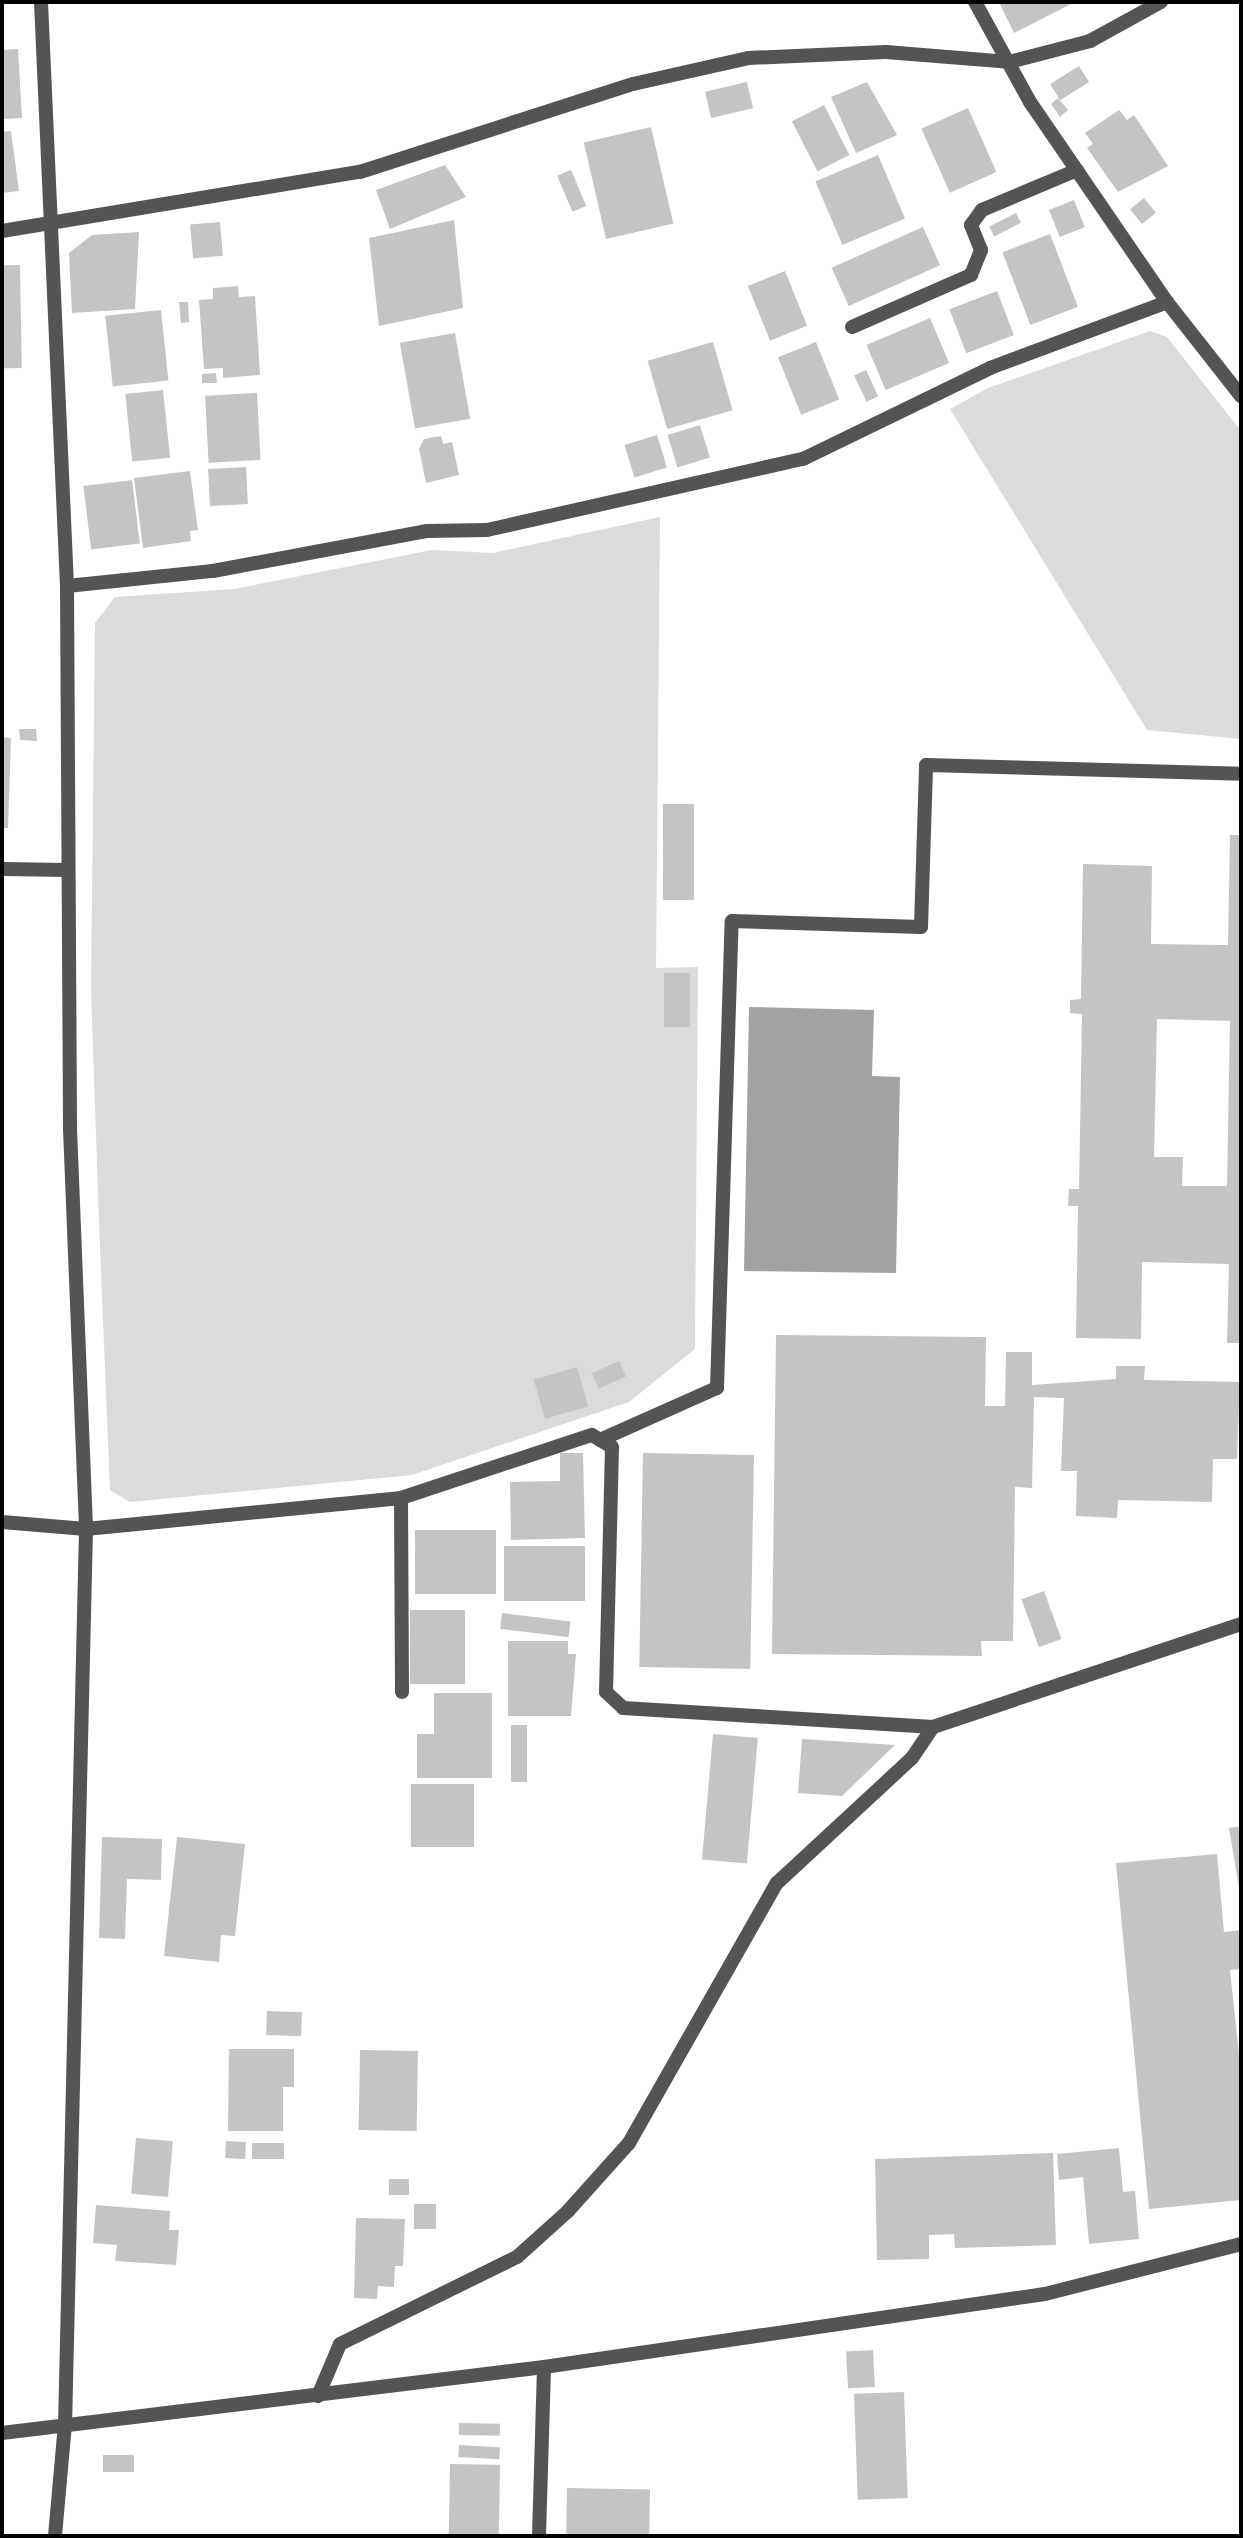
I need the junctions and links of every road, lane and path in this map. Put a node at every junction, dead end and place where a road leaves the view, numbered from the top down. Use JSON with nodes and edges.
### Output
{"nodes":[{"id":1,"x":41,"y":2,"type":"edge"},
{"id":2,"x":975,"y":2,"type":"edge"},
{"id":3,"x":1161,"y":2,"type":"edge"},
{"id":4,"x":1009,"y":62,"type":"junction"},
{"id":5,"x":1077,"y":170,"type":"junction"},
{"id":6,"x":50,"y":224,"type":"junction"},
{"id":7,"x":2,"y":231,"type":"edge"},
{"id":8,"x":1167,"y":302,"type":"junction"},
{"id":9,"x":852,"y":327,"type":"dead end"},
{"id":10,"x":1241,"y":396,"type":"edge"},
{"id":11,"x":67,"y":586,"type":"junction"},
{"id":12,"x":1241,"y":774,"type":"edge"},
{"id":13,"x":2,"y":869,"type":"edge"},
{"id":14,"x":68,"y":870,"type":"junction"},
{"id":15,"x":600,"y":1440,"type":"junction"},
{"id":16,"x":401,"y":1498,"type":"junction"},
{"id":17,"x":2,"y":1522,"type":"edge"},
{"id":18,"x":86,"y":1529,"type":"junction"},
{"id":19,"x":1241,"y":1624,"type":"edge"},
{"id":20,"x":402,"y":1692,"type":"dead end"},
{"id":21,"x":933,"y":1727,"type":"junction"},
{"id":22,"x":1241,"y":2244,"type":"edge"},
{"id":23,"x":544,"y":2367,"type":"junction"},
{"id":24,"x":318,"y":2396,"type":"junction"},
{"id":25,"x":65,"y":2424,"type":"junction"},
{"id":26,"x":2,"y":2433,"type":"edge"},
{"id":27,"x":55,"y":2536,"type":"edge"},
{"id":28,"x":539,"y":2536,"type":"edge"}],
"edges":[{"from":1,"to":6,"type":"street"},
{"from":2,"to":4,"type":"street"},
{"from":3,"to":4,"type":"street"},
{"from":4,"to":5,"type":"street"},
{"from":4,"to":6,"type":"street"},
{"from":5,"to":8,"type":"street"},
{"from":5,"to":9,"type":"street"},
{"from":6,"to":7,"type":"street"},
{"from":6,"to":11,"type":"street"},
{"from":8,"to":10,"type":"street"},
{"from":8,"to":11,"type":"street"},
{"from":11,"to":14,"type":"street"},
{"from":12,"to":15,"type":"street"},
{"from":13,"to":14,"type":"street"},
{"from":14,"to":18,"type":"street"},
{"from":15,"to":16,"type":"street"},
{"from":15,"to":21,"type":"street"},
{"from":16,"to":18,"type":"street"},
{"from":16,"to":20,"type":"street"},
{"from":17,"to":18,"type":"street"},
{"from":18,"to":25,"type":"street"},
{"from":19,"to":21,"type":"street"},
{"from":21,"to":24,"type":"street"},
{"from":22,"to":23,"type":"street"},
{"from":23,"to":24,"type":"street"},
{"from":23,"to":28,"type":"street"},
{"from":24,"to":25,"type":"street"},
{"from":25,"to":26,"type":"street"},
{"from":25,"to":27,"type":"street"}]}
